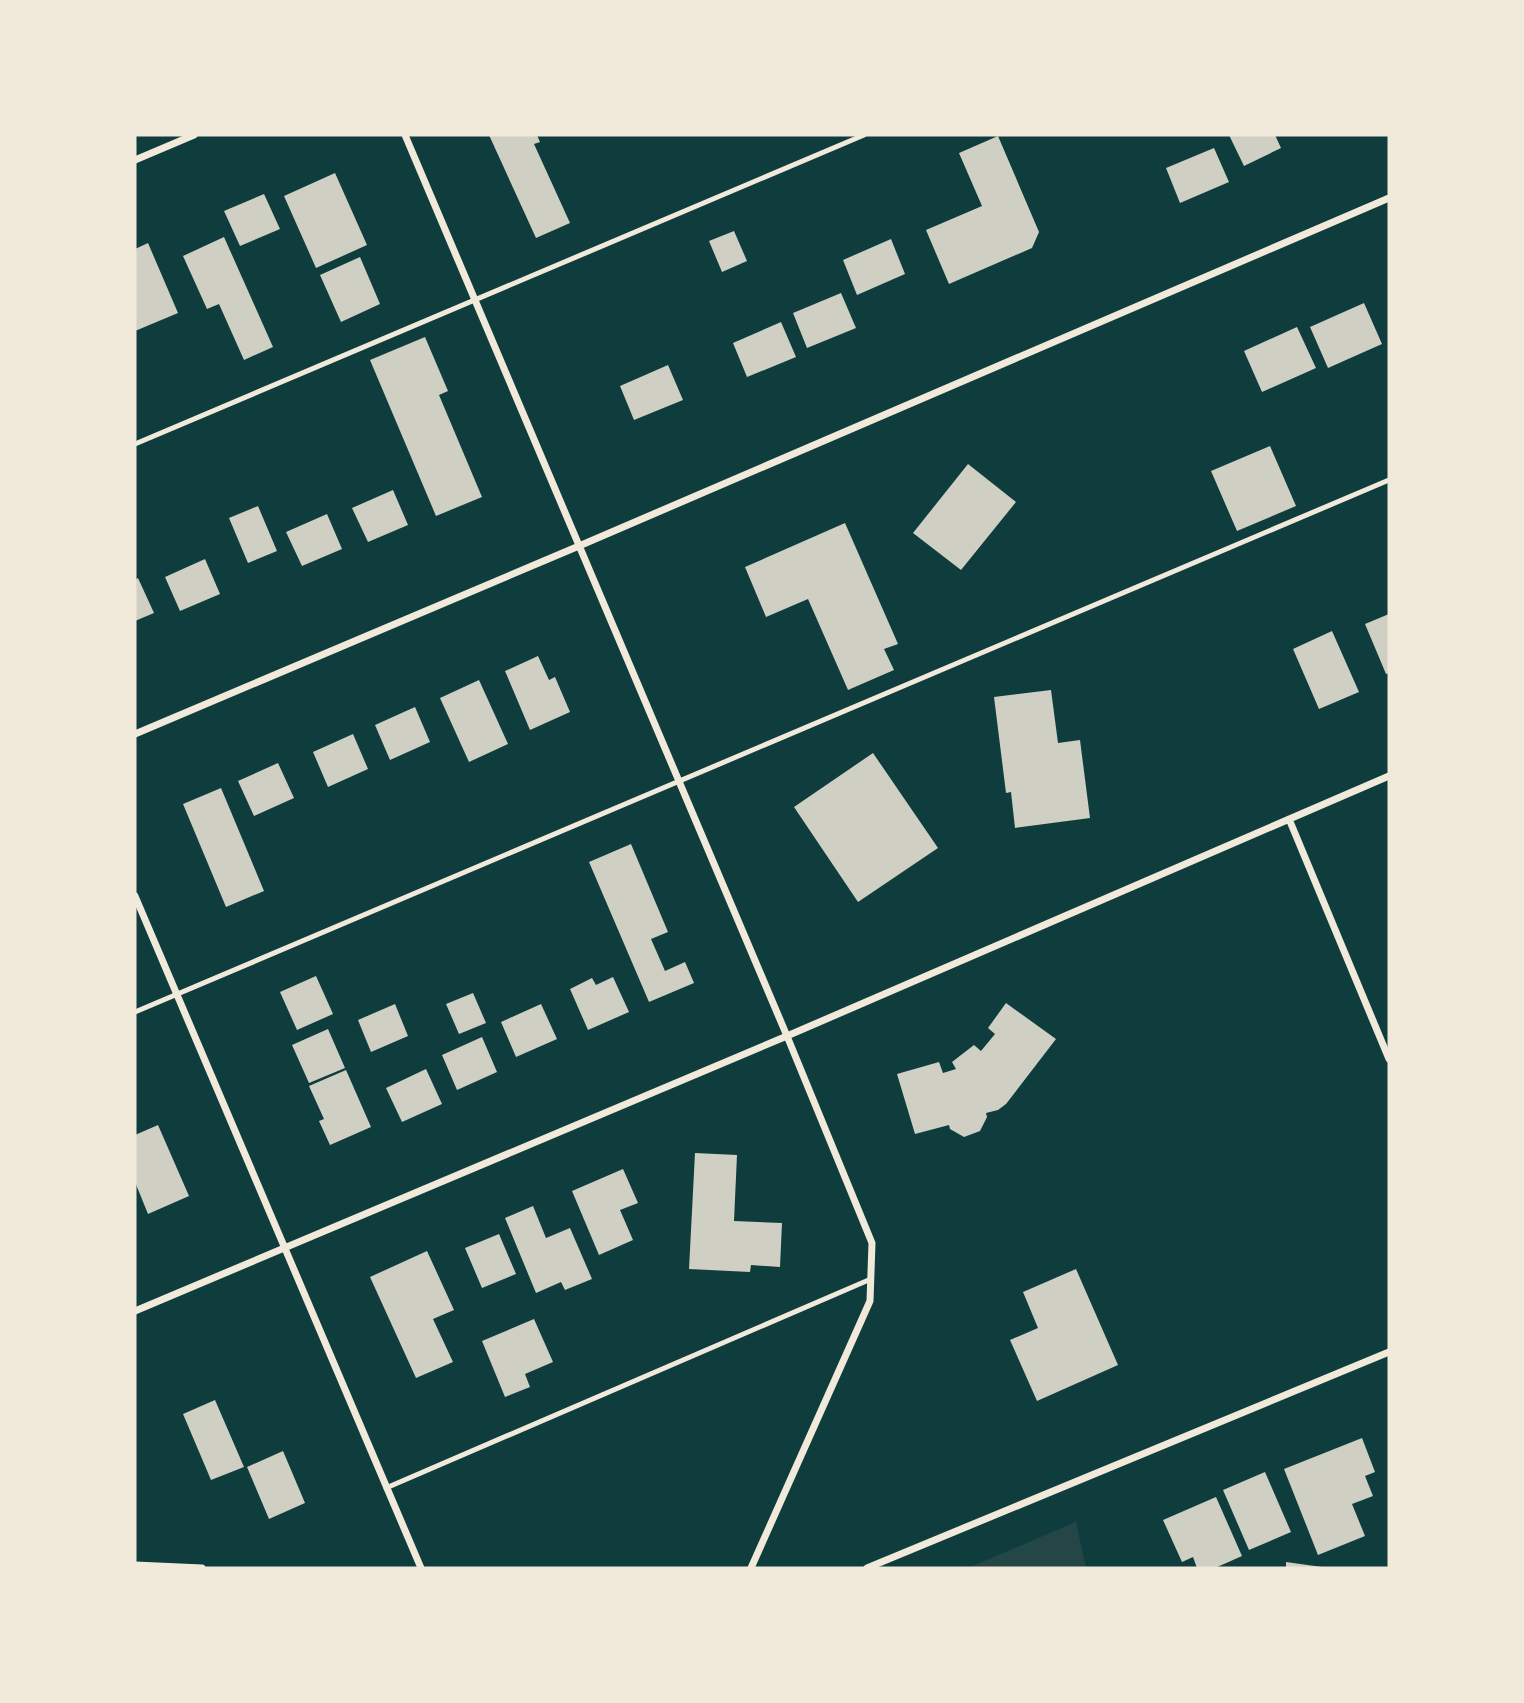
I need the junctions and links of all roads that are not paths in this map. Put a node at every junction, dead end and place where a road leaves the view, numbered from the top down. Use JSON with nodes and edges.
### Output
{"nodes":[{"id":1,"x":194,"y":135,"type":"edge"},
{"id":2,"x":405,"y":135,"type":"edge"},
{"id":3,"x":864,"y":135,"type":"edge"},
{"id":4,"x":135,"y":160,"type":"edge"},
{"id":5,"x":1389,"y":198,"type":"edge"},
{"id":6,"x":475,"y":300,"type":"junction"},
{"id":7,"x":135,"y":444,"type":"edge"},
{"id":8,"x":1389,"y":480,"type":"edge"},
{"id":9,"x":579,"y":546,"type":"junction"},
{"id":10,"x":135,"y":734,"type":"edge"},
{"id":11,"x":1389,"y":776,"type":"edge"},
{"id":12,"x":679,"y":781,"type":"junction"},
{"id":13,"x":1289,"y":819,"type":"junction"},
{"id":14,"x":135,"y":896,"type":"edge"},
{"id":15,"x":177,"y":995,"type":"junction"},
{"id":16,"x":135,"y":1013,"type":"edge"},
{"id":17,"x":787,"y":1035,"type":"junction"},
{"id":18,"x":1389,"y":1059,"type":"edge"},
{"id":19,"x":285,"y":1248,"type":"junction"},
{"id":20,"x":870,"y":1279,"type":"junction"},
{"id":21,"x":135,"y":1311,"type":"edge"},
{"id":22,"x":1389,"y":1352,"type":"edge"},
{"id":23,"x":386,"y":1488,"type":"junction"},
{"id":24,"x":135,"y":1565,"type":"edge"},
{"id":25,"x":202,"y":1568,"type":"edge"},
{"id":26,"x":421,"y":1568,"type":"edge"},
{"id":27,"x":751,"y":1568,"type":"edge"},
{"id":28,"x":867,"y":1568,"type":"edge"}],
"edges":[{"from":1,"to":4,"type":"street"},
{"from":2,"to":6,"type":"street"},
{"from":3,"to":6,"type":"lane"},
{"from":5,"to":9,"type":"street"},
{"from":6,"to":7,"type":"lane"},
{"from":6,"to":9,"type":"street"},
{"from":8,"to":12,"type":"lane"},
{"from":9,"to":10,"type":"street"},
{"from":9,"to":12,"type":"street"},
{"from":11,"to":13,"type":"street"},
{"from":12,"to":15,"type":"lane"},
{"from":12,"to":17,"type":"street"},
{"from":13,"to":17,"type":"street"},
{"from":13,"to":18,"type":"street"},
{"from":14,"to":15,"type":"street"},
{"from":15,"to":16,"type":"lane"},
{"from":15,"to":19,"type":"street"},
{"from":17,"to":19,"type":"street"},
{"from":17,"to":20,"type":"street"},
{"from":19,"to":21,"type":"street"},
{"from":19,"to":23,"type":"street"},
{"from":20,"to":23,"type":"lane"},
{"from":20,"to":27,"type":"street"},
{"from":22,"to":28,"type":"street"},
{"from":23,"to":26,"type":"street"},
{"from":24,"to":25,"type":"street"}]}
